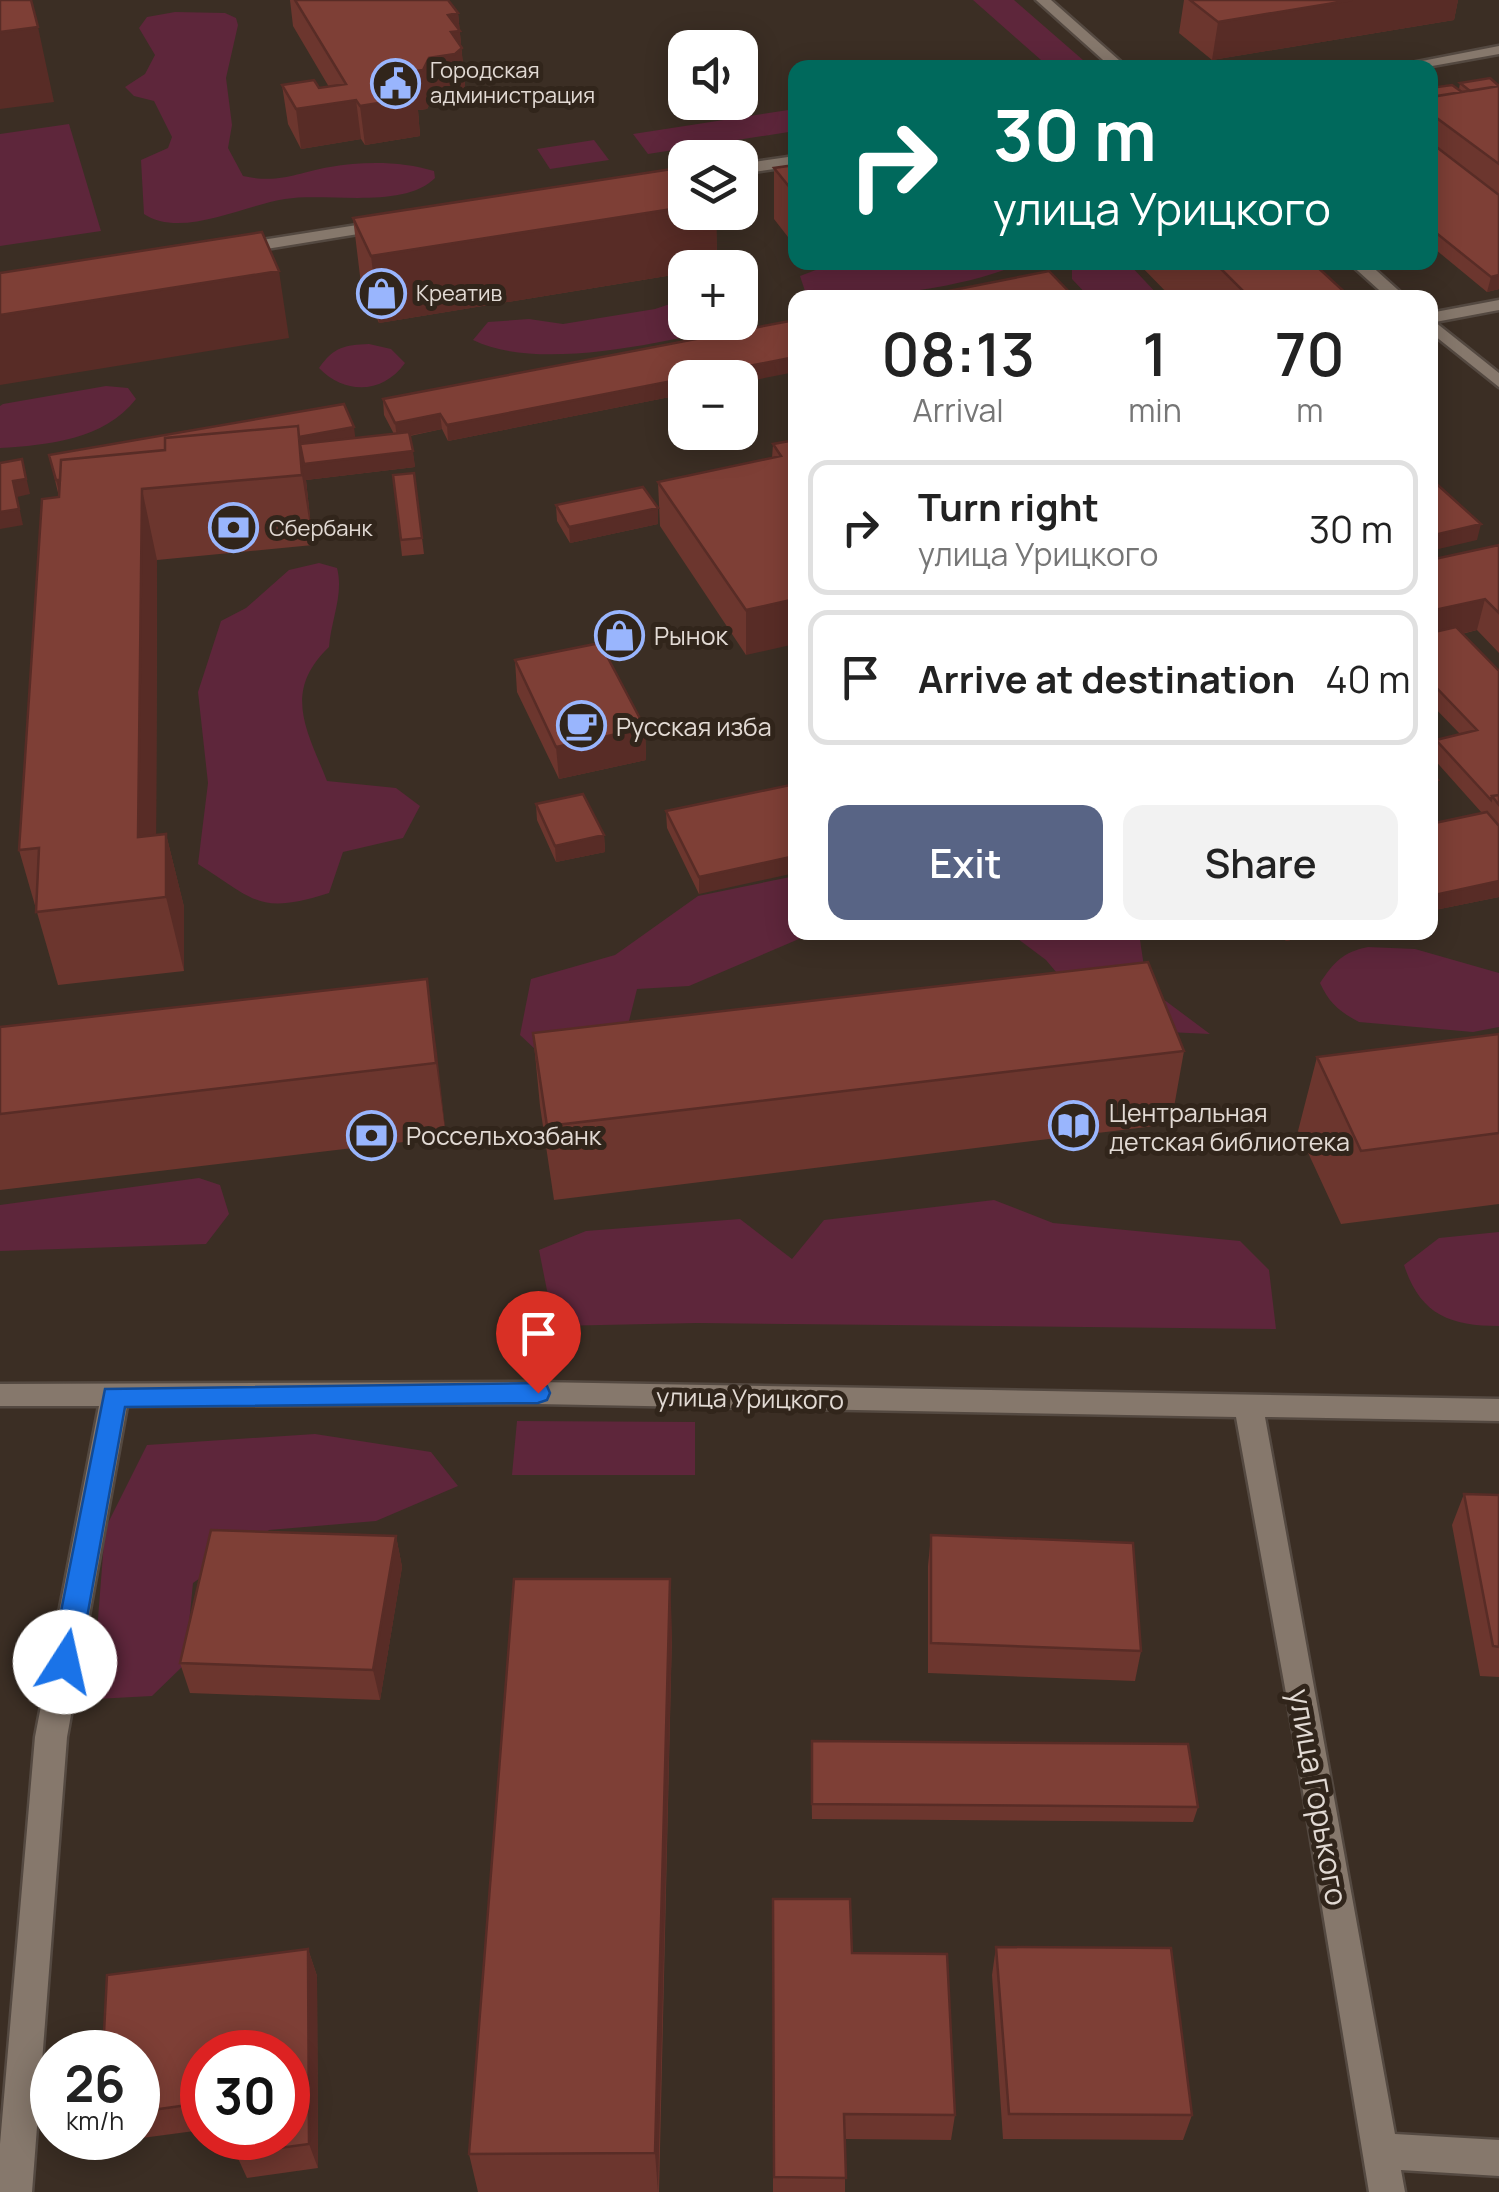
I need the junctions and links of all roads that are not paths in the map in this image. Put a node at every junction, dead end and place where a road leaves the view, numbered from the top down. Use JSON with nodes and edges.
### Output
{"nodes":[{"id":1,"x":1043,"y":0,"type":"edge"},
{"id":2,"x":1499,"y":50,"type":"edge"},
{"id":3,"x":1112,"y":60,"type":"edge"},
{"id":4,"x":1438,"y":60,"type":"edge"},
{"id":5,"x":788,"y":161,"type":"edge"},
{"id":6,"x":758,"y":166,"type":"edge"},
{"id":7,"x":405,"y":222,"type":"edge"},
{"id":8,"x":221,"y":252,"type":"edge"},
{"id":9,"x":1366,"y":270,"type":"edge"},
{"id":10,"x":1389,"y":290,"type":"edge"},
{"id":11,"x":1499,"y":305,"type":"edge"},
{"id":12,"x":1499,"y":318,"type":"edge"},
{"id":13,"x":1438,"y":323,"type":"edge"},
{"id":14,"x":1438,"y":324,"type":"edge"},
{"id":15,"x":1438,"y":328,"type":"edge"},
{"id":16,"x":1499,"y":382,"type":"edge"},
{"id":17,"x":0,"y":1395,"type":"edge"},
{"id":18,"x":114,"y":1396,"type":"junction"},
{"id":19,"x":1248,"y":1404,"type":"junction"},
{"id":20,"x":1499,"y":1410,"type":"edge"},
{"id":21,"x":1380,"y":2151,"type":"junction"},
{"id":22,"x":1499,"y":2158,"type":"edge"},
{"id":23,"x":14,"y":2192,"type":"edge"},
{"id":24,"x":1386,"y":2192,"type":"edge"}],
"edges":[{"from":1,"to":3,"type":"street"},
{"from":2,"to":4,"type":"street"},
{"from":5,"to":6,"type":"street"},
{"from":7,"to":8,"type":"street"},
{"from":9,"to":10,"type":"street"},
{"from":11,"to":13,"type":"street"},
{"from":12,"to":14,"type":"street"},
{"from":15,"to":16,"type":"street"},
{"from":17,"to":18,"type":"street","name":"улица Урицкого"},
{"from":18,"to":19,"type":"street","name":"улица Урицкого"},
{"from":18,"to":23,"type":"street"},
{"from":19,"to":20,"type":"street","name":"улица Урицкого"},
{"from":19,"to":21,"type":"street","name":"улица Горького"},
{"from":21,"to":22,"type":"street"},
{"from":21,"to":24,"type":"street","name":"улица Горького"}]}
